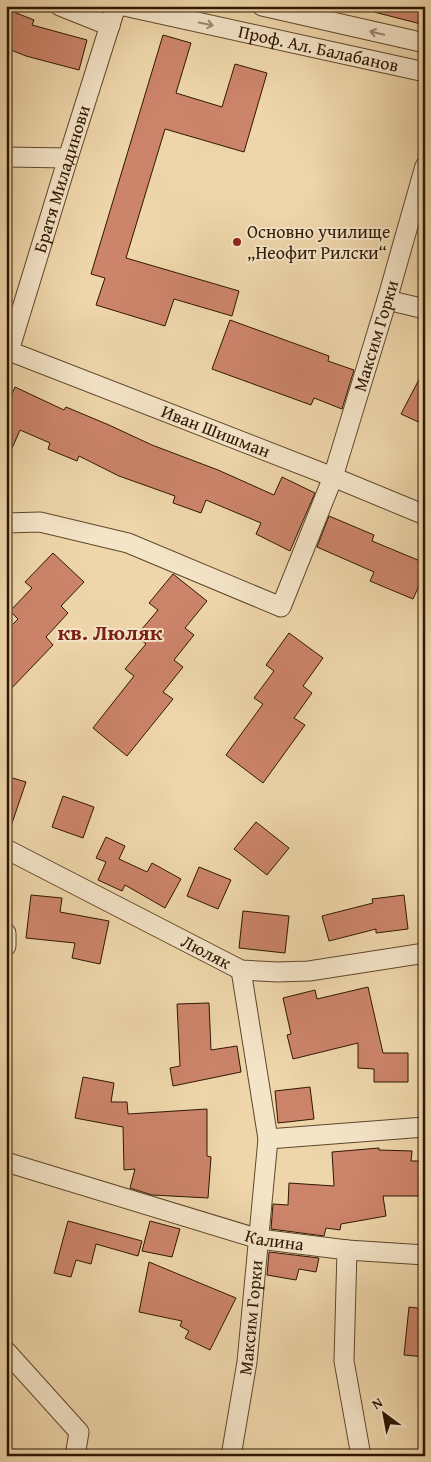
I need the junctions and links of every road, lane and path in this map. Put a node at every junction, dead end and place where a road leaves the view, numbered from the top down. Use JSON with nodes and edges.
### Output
{"nodes":[{"id":1,"x":60,"y":6,"type":"edge"},
{"id":2,"x":116,"y":6,"type":"edge"},
{"id":3,"x":124,"y":6,"type":"edge"},
{"id":4,"x":262,"y":6,"type":"edge"},
{"id":5,"x":110,"y":26,"type":"junction"},
{"id":6,"x":425,"y":43,"type":"edge"},
{"id":7,"x":425,"y":72,"type":"edge"},
{"id":8,"x":6,"y":157,"type":"edge"},
{"id":9,"x":68,"y":158,"type":"junction"},
{"id":10,"x":425,"y":166,"type":"edge"},
{"id":11,"x":387,"y":300,"type":"junction"},
{"id":12,"x":425,"y":309,"type":"edge"},
{"id":13,"x":8,"y":352,"type":"edge"},
{"id":14,"x":333,"y":478,"type":"junction"},
{"id":15,"x":425,"y":515,"type":"edge"},
{"id":16,"x":6,"y":523,"type":"edge"},
{"id":17,"x":6,"y":849,"type":"edge"},
{"id":18,"x":6,"y":933,"type":"edge"},
{"id":19,"x":6,"y":946,"type":"edge"},
{"id":20,"x":425,"y":953,"type":"edge"},
{"id":21,"x":241,"y":970,"type":"junction"},
{"id":22,"x":425,"y":1127,"type":"edge"},
{"id":23,"x":268,"y":1139,"type":"junction"},
{"id":24,"x":6,"y":1162,"type":"edge"},
{"id":25,"x":259,"y":1239,"type":"junction"},
{"id":26,"x":347,"y":1250,"type":"junction"},
{"id":27,"x":425,"y":1254,"type":"edge"},
{"id":28,"x":6,"y":1351,"type":"edge"},
{"id":29,"x":75,"y":1456,"type":"edge"},
{"id":30,"x":231,"y":1456,"type":"edge"},
{"id":31,"x":360,"y":1456,"type":"edge"}],
"edges":[{"from":1,"to":5,"type":"street"},
{"from":2,"to":5,"type":"street","name":"Братя Миладинови"},
{"from":3,"to":7,"type":"street","name":"Проф. Ал. Балабанов","one_way":true},
{"from":6,"to":4,"type":"street","name":"Проф. Ал. Балабанов","one_way":true},
{"from":5,"to":9,"type":"street","name":"Братя Миладинови"},
{"from":8,"to":9,"type":"street"},
{"from":9,"to":13,"type":"street","name":"Братя Миладинови"},
{"from":10,"to":11,"type":"street","name":"Максим Горки"},
{"from":11,"to":12,"type":"street"},
{"from":11,"to":14,"type":"street","name":"Максим Горки"},
{"from":13,"to":14,"type":"street","name":"Иван Шишман"},
{"from":14,"to":15,"type":"street","name":"Иван Шишман"},
{"from":14,"to":16,"type":"street","name":"Максим Горки"},
{"from":17,"to":21,"type":"street","name":"Люляк"},
{"from":18,"to":19,"type":"street"},
{"from":20,"to":21,"type":"street","name":"Люляк"},
{"from":21,"to":23,"type":"street","name":"Максим Горки"},
{"from":22,"to":23,"type":"street"},
{"from":23,"to":25,"type":"street","name":"Максим Горки"},
{"from":24,"to":25,"type":"street","name":"Калина"},
{"from":25,"to":26,"type":"street","name":"Калина"},
{"from":25,"to":30,"type":"street","name":"Максим Горки"},
{"from":26,"to":27,"type":"street","name":"Калина"},
{"from":26,"to":31,"type":"street"},
{"from":28,"to":29,"type":"street"}]}
